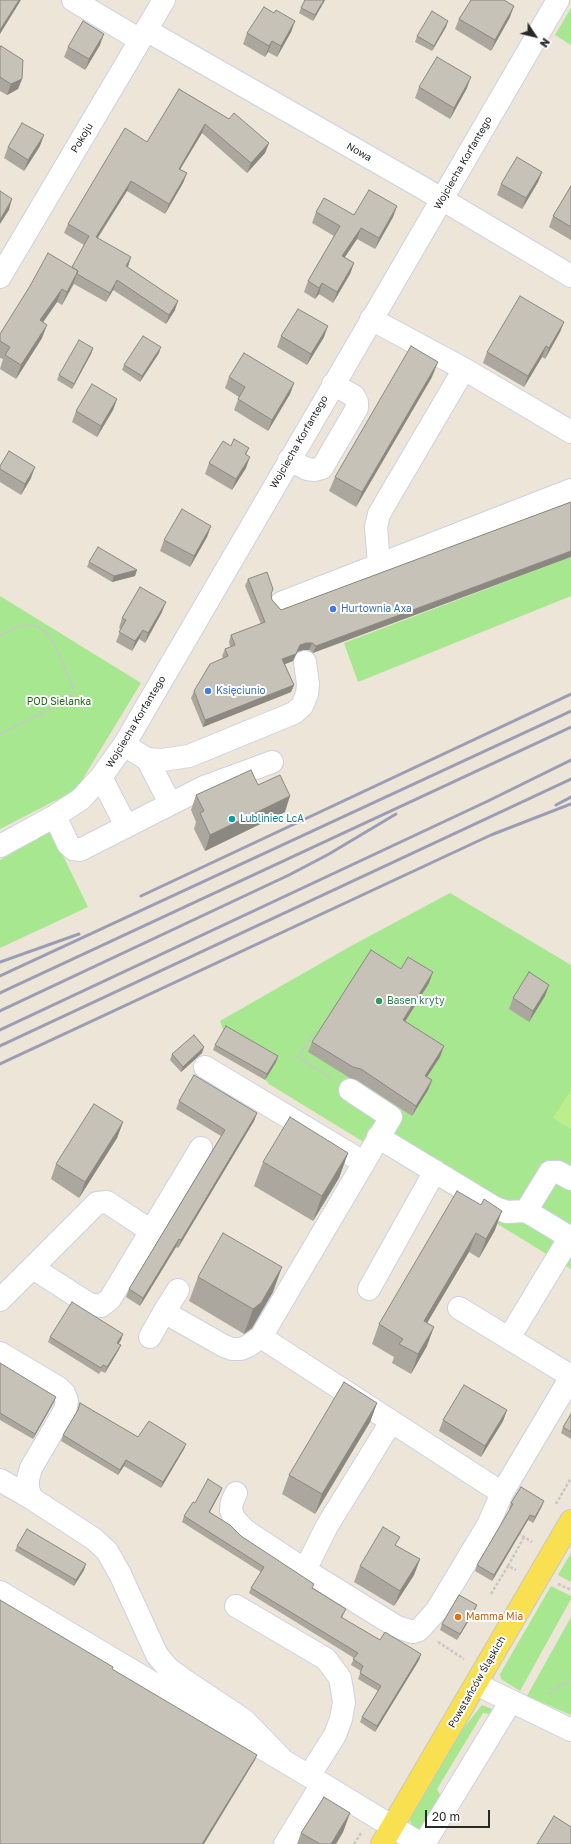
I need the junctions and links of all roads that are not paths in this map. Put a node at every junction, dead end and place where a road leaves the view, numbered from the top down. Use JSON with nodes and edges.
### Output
{"nodes":[{"id":1,"x":73,"y":0,"type":"edge"},
{"id":2,"x":164,"y":0,"type":"edge"},
{"id":3,"x":558,"y":0,"type":"edge"},
{"id":4,"x":143,"y":35,"type":"junction"},
{"id":5,"x":442,"y":200,"type":"junction"},
{"id":6,"x":571,"y":276,"type":"edge"},
{"id":7,"x":0,"y":277,"type":"edge"},
{"id":8,"x":371,"y":319,"type":"junction"},
{"id":9,"x":464,"y":369,"type":"junction"},
{"id":10,"x":333,"y":384,"type":"junction"},
{"id":11,"x":571,"y":432,"type":"edge"},
{"id":12,"x":289,"y":460,"type":"junction"},
{"id":13,"x":571,"y":490,"type":"edge"},
{"id":14,"x":379,"y":564,"type":"junction"},
{"id":15,"x":281,"y":603,"type":"dead end"},
{"id":16,"x":305,"y":662,"type":"dead end"},
{"id":17,"x":124,"y":745,"type":"junction"},
{"id":18,"x":148,"y":760,"type":"junction"},
{"id":19,"x":272,"y":762,"type":"dead end"},
{"id":20,"x":102,"y":777,"type":"junction"},
{"id":21,"x":170,"y":803,"type":"junction"},
{"id":22,"x":55,"y":816,"type":"junction"},
{"id":23,"x":126,"y":826,"type":"junction"},
{"id":24,"x":0,"y":846,"type":"edge"},
{"id":25,"x":205,"y":1067,"type":"dead end"},
{"id":26,"x":350,"y":1090,"type":"road end"},
{"id":27,"x":378,"y":1137,"type":"junction"},
{"id":28,"x":201,"y":1148,"type":"dead end"},
{"id":29,"x":363,"y":1162,"type":"junction"},
{"id":30,"x":435,"y":1172,"type":"junction"},
{"id":31,"x":571,"y":1180,"type":"edge"},
{"id":32,"x":526,"y":1211,"type":"junction"},
{"id":33,"x":151,"y":1230,"type":"junction"},
{"id":34,"x":570,"y":1237,"type":"edge"},
{"id":35,"x":33,"y":1268,"type":"junction"},
{"id":36,"x":369,"y":1289,"type":"dead end"},
{"id":37,"x":178,"y":1290,"type":"dead end"},
{"id":38,"x":0,"y":1300,"type":"edge"},
{"id":39,"x":459,"y":1308,"type":"dead end"},
{"id":40,"x":164,"y":1312,"type":"junction"},
{"id":41,"x":150,"y":1337,"type":"dead end"},
{"id":42,"x":260,"y":1337,"type":"junction"},
{"id":43,"x":509,"y":1338,"type":"junction"},
{"id":44,"x":0,"y":1352,"type":"edge"},
{"id":45,"x":571,"y":1376,"type":"edge"},
{"id":46,"x":391,"y":1422,"type":"junction"},
{"id":47,"x":0,"y":1480,"type":"edge"},
{"id":48,"x":236,"y":1493,"type":"dead end"},
{"id":49,"x":502,"y":1493,"type":"junction"},
{"id":50,"x":30,"y":1498,"type":"junction"},
{"id":51,"x":571,"y":1521,"type":"edge"},
{"id":52,"x":305,"y":1570,"type":"junction"},
{"id":53,"x":0,"y":1592,"type":"edge"},
{"id":54,"x":236,"y":1606,"type":"dead end"},
{"id":55,"x":476,"y":1684,"type":"junction"},
{"id":56,"x":511,"y":1701,"type":"junction"},
{"id":57,"x":571,"y":1730,"type":"edge"},
{"id":58,"x":281,"y":1758,"type":"junction"},
{"id":59,"x":316,"y":1780,"type":"junction"},
{"id":60,"x":387,"y":1835,"type":"edge"},
{"id":61,"x":285,"y":1844,"type":"edge"},
{"id":62,"x":421,"y":1844,"type":"edge"},
{"id":63,"x":424,"y":1844,"type":"edge"}],
"edges":[{"from":1,"to":4,"type":"street","name":"Nowa"},
{"from":2,"to":4,"type":"street","name":"Pokoju"},
{"from":3,"to":5,"type":"street","name":"Wojciecha Korfantego"},
{"from":4,"to":5,"type":"street","name":"Nowa"},
{"from":4,"to":7,"type":"street","name":"Pokoju"},
{"from":5,"to":6,"type":"street","name":"Nowa"},
{"from":5,"to":8,"type":"street","name":"Wojciecha Korfantego"},
{"from":8,"to":9,"type":"street"},
{"from":8,"to":10,"type":"street","name":"Wojciecha Korfantego"},
{"from":9,"to":11,"type":"street"},
{"from":9,"to":14,"type":"street"},
{"from":10,"to":12,"type":"street","name":"Wojciecha Korfantego"},
{"from":10,"to":12,"type":"street"},
{"from":12,"to":17,"type":"street","name":"Wojciecha Korfantego"},
{"from":13,"to":14,"type":"street"},
{"from":14,"to":15,"type":"street"},
{"from":16,"to":18,"type":"street"},
{"from":17,"to":18,"type":"street"},
{"from":17,"to":20,"type":"street","name":"Wojciecha Korfantego"},
{"from":18,"to":21,"type":"street"},
{"from":19,"to":21,"type":"street"},
{"from":20,"to":22,"type":"street","name":"Wojciecha Korfantego"},
{"from":20,"to":23,"type":"street"},
{"from":21,"to":23,"type":"street"},
{"from":22,"to":23,"type":"street"},
{"from":22,"to":24,"type":"street","name":"Wojciecha Korfantego"},
{"from":25,"to":29,"type":"street"},
{"from":26,"to":27,"type":"street"},
{"from":27,"to":29,"type":"street"},
{"from":27,"to":30,"type":"street"},
{"from":28,"to":33,"type":"street"},
{"from":29,"to":42,"type":"street"},
{"from":30,"to":32,"type":"street"},
{"from":30,"to":36,"type":"street"},
{"from":31,"to":32,"type":"street"},
{"from":32,"to":34,"type":"street"},
{"from":33,"to":35,"type":"street"},
{"from":33,"to":35,"type":"street"},
{"from":34,"to":43,"type":"street"},
{"from":35,"to":38,"type":"street"},
{"from":37,"to":40,"type":"street"},
{"from":39,"to":43,"type":"street"},
{"from":40,"to":41,"type":"street"},
{"from":40,"to":42,"type":"street"},
{"from":42,"to":46,"type":"street"},
{"from":43,"to":45,"type":"street"},
{"from":44,"to":50,"type":"street"},
{"from":45,"to":49,"type":"street"},
{"from":46,"to":49,"type":"street"},
{"from":46,"to":52,"type":"street"},
{"from":47,"to":50,"type":"street"},
{"from":48,"to":52,"type":"street"},
{"from":49,"to":52,"type":"street"},
{"from":50,"to":58,"type":"street"},
{"from":51,"to":55,"type":"main road","name":"Powstańców Śląskich"},
{"from":53,"to":58,"type":"street"},
{"from":54,"to":59,"type":"street"},
{"from":55,"to":56,"type":"street"},
{"from":55,"to":60,"type":"main road","name":"Powstańców Śląskich"},
{"from":56,"to":57,"type":"street"},
{"from":56,"to":63,"type":"street"},
{"from":58,"to":59,"type":"street"},
{"from":59,"to":60,"type":"street"},
{"from":59,"to":61,"type":"street"},
{"from":60,"to":62,"type":"street"}]}
